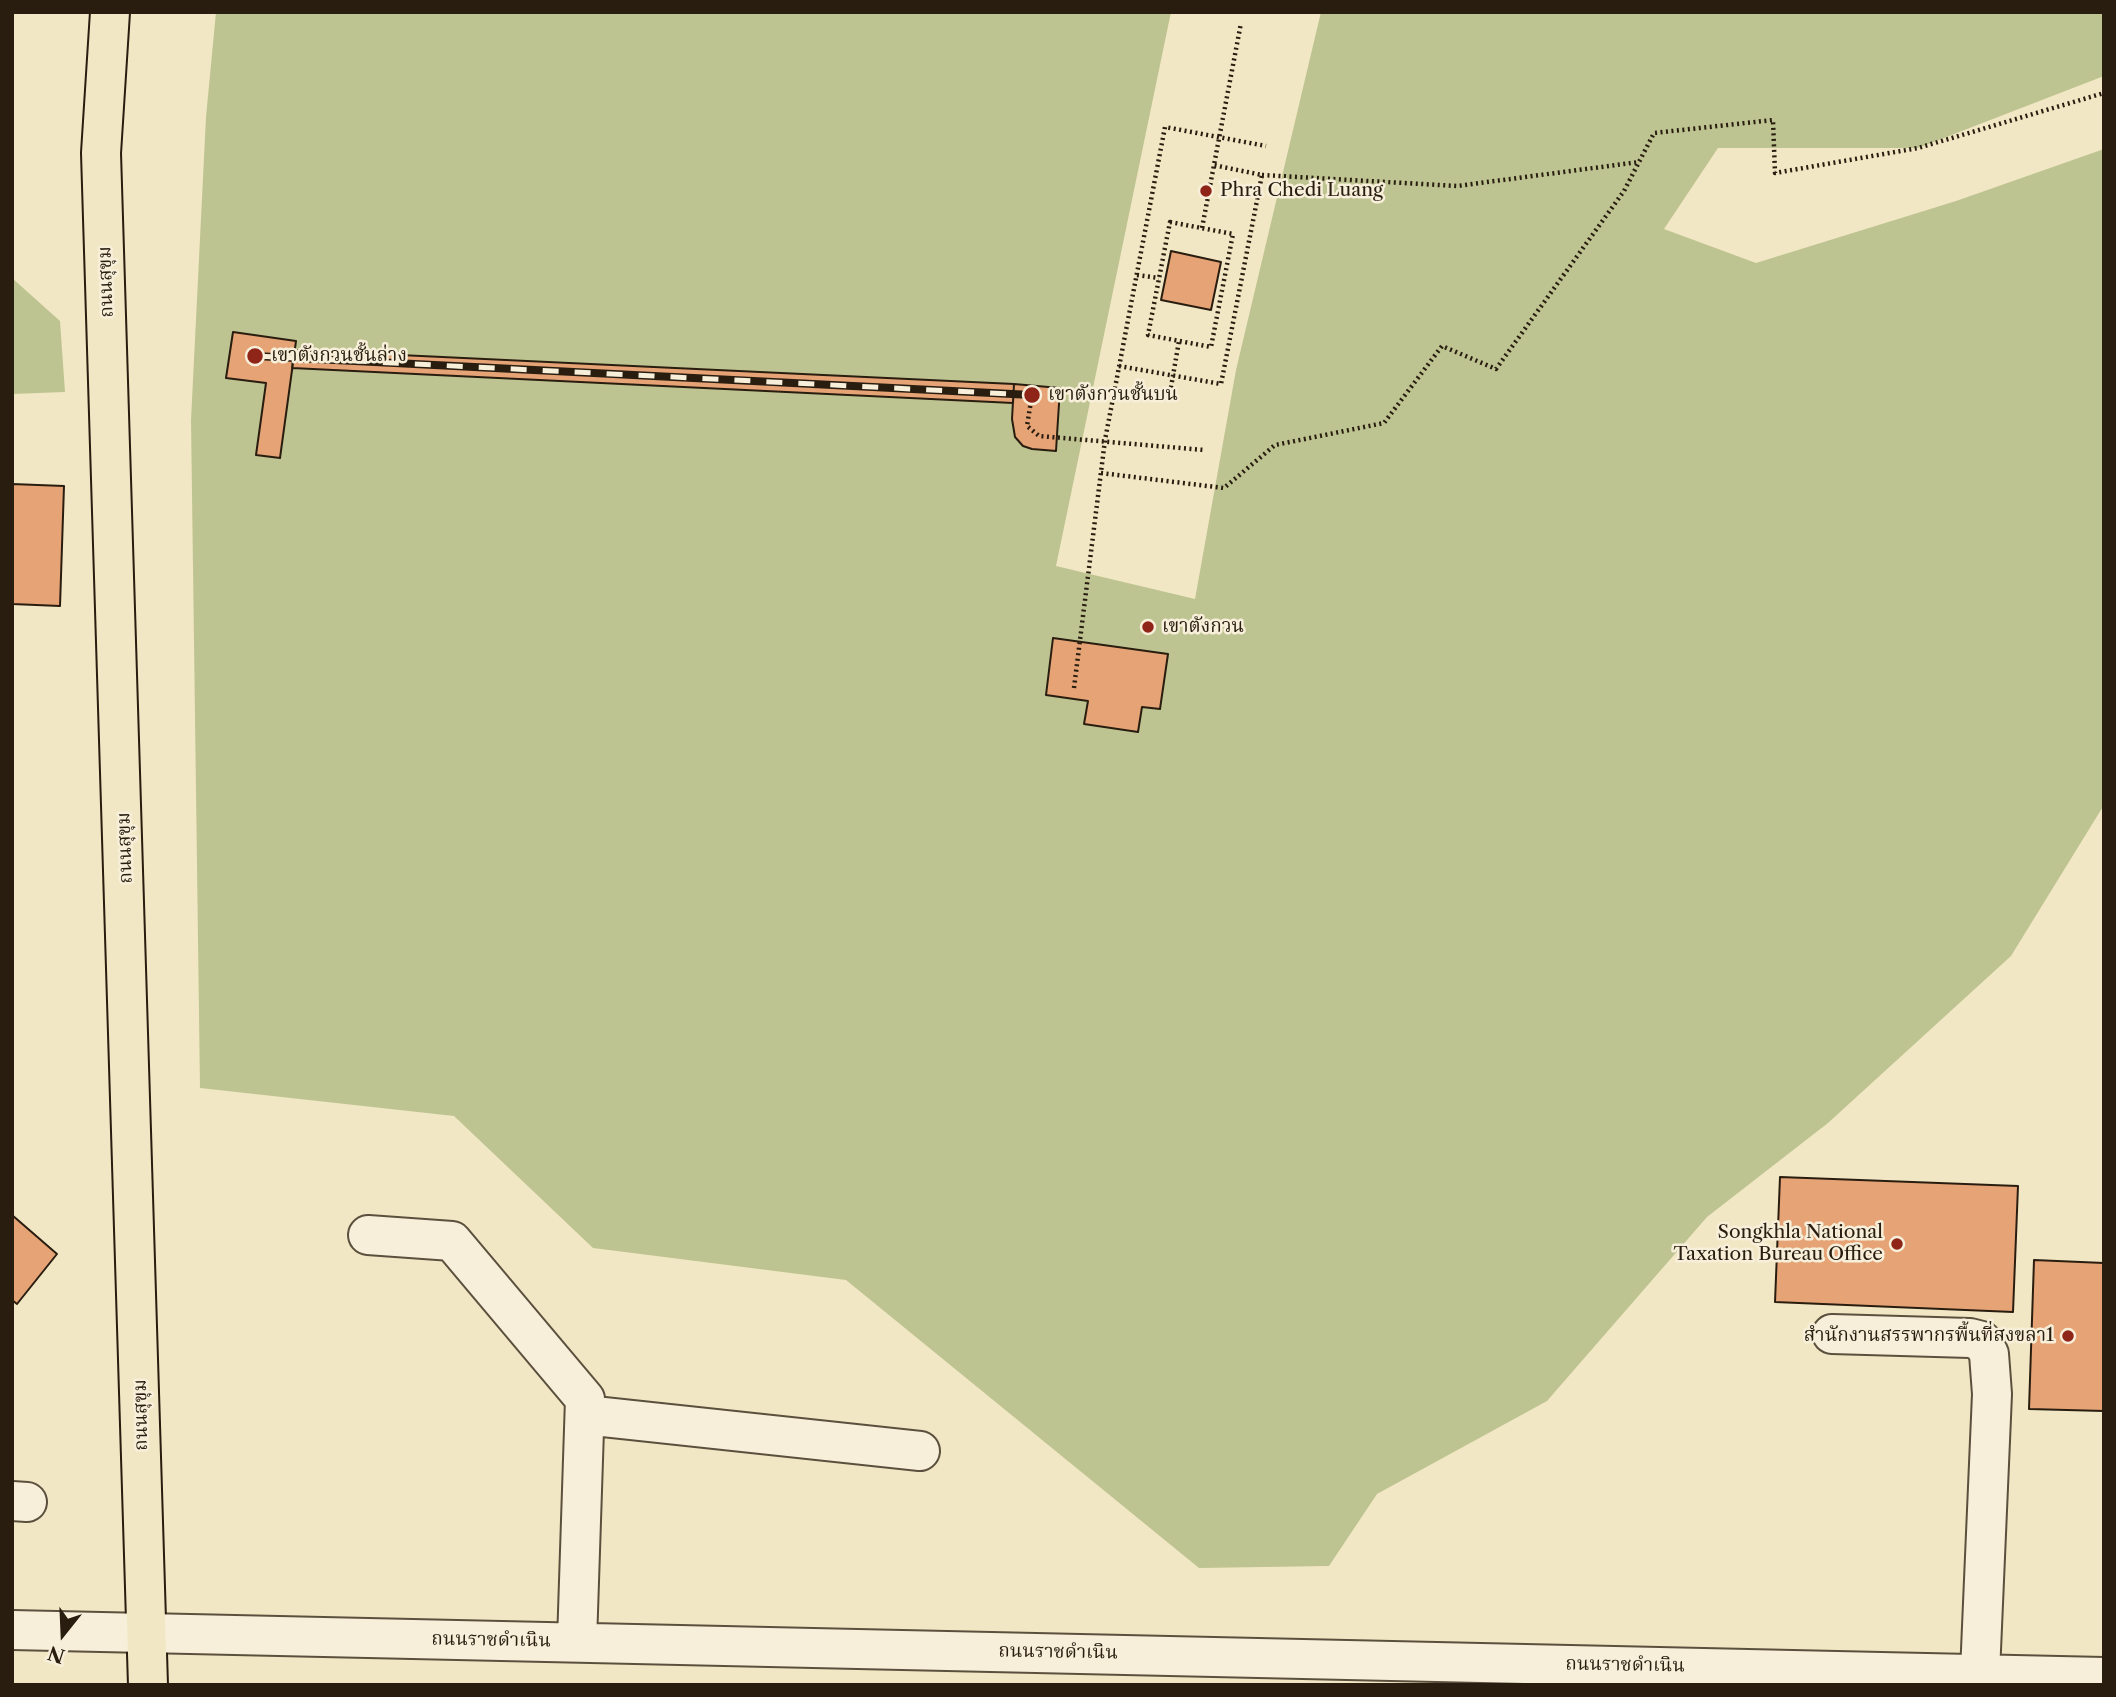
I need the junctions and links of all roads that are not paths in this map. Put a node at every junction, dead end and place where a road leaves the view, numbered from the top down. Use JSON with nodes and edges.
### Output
{"nodes":[{"id":1,"x":110,"y":12,"type":"edge"},
{"id":2,"x":368,"y":1235,"type":"dead end"},
{"id":3,"x":1832,"y":1334,"type":"dead end"},
{"id":4,"x":585,"y":1415,"type":"junction"},
{"id":5,"x":920,"y":1451,"type":"dead end"},
{"id":6,"x":12,"y":1630,"type":"edge"},
{"id":7,"x":146,"y":1632,"type":"junction"},
{"id":8,"x":577,"y":1642,"type":"junction"},
{"id":9,"x":1980,"y":1673,"type":"junction"},
{"id":10,"x":2104,"y":1677,"type":"edge"},
{"id":11,"x":148,"y":1685,"type":"edge"}],
"edges":[{"from":1,"to":7,"type":"main road","name":"ถนนสุขุม"},
{"from":2,"to":4,"type":"street"},
{"from":3,"to":9,"type":"street"},
{"from":4,"to":5,"type":"street"},
{"from":4,"to":8,"type":"street"},
{"from":6,"to":7,"type":"street","name":"ถนนราชดำเนิน"},
{"from":7,"to":8,"type":"street","name":"ถนนราชดำเนิน"},
{"from":7,"to":11,"type":"main road","name":"ถนนสุขุม"},
{"from":8,"to":9,"type":"street","name":"ถนนราชดำเนิน"},
{"from":9,"to":10,"type":"street","name":"ถนนราชดำเนิน"}]}
